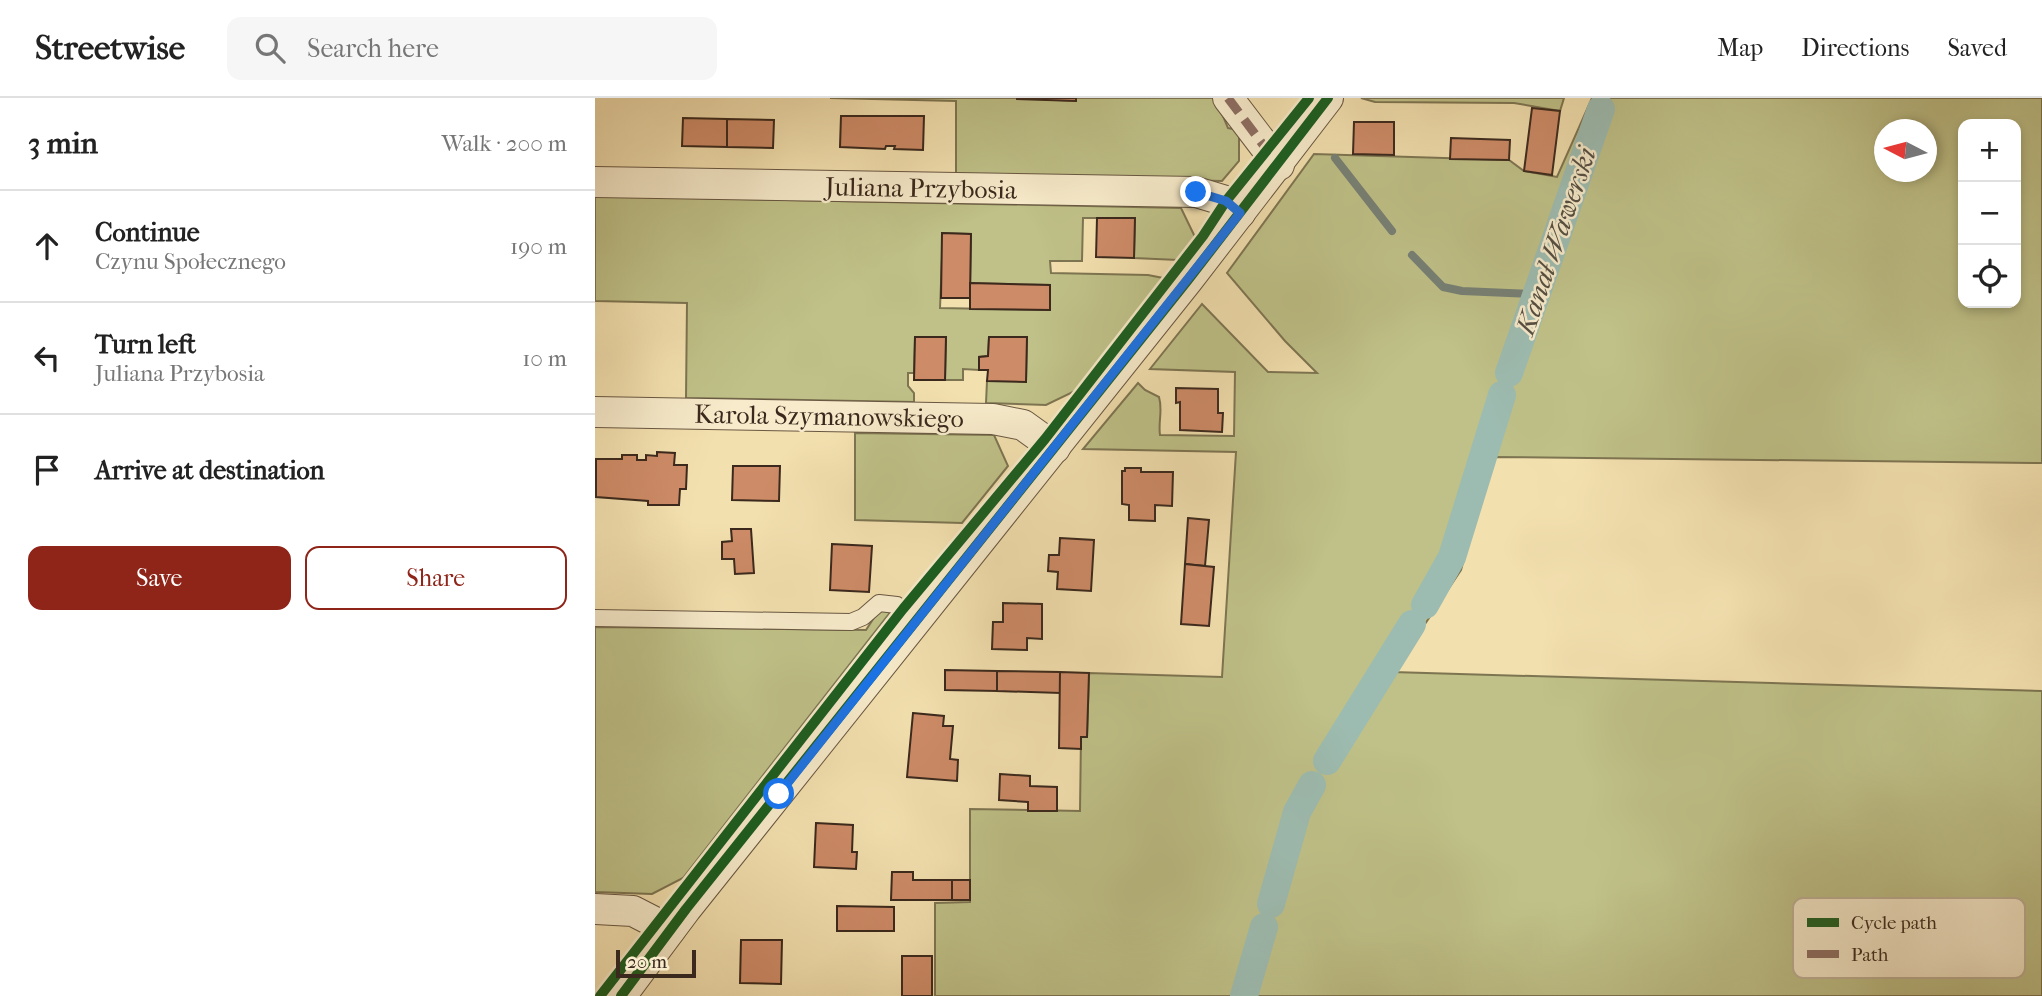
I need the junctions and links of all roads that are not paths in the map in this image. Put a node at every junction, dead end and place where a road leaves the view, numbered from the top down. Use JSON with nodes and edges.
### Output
{"nodes":[{"id":1,"x":1228,"y":98,"type":"edge"},
{"id":2,"x":1328,"y":98,"type":"edge"},
{"id":3,"x":1279,"y":165,"type":"junction"},
{"id":4,"x":595,"y":183,"type":"edge"},
{"id":5,"x":1240,"y":213,"type":"junction"},
{"id":6,"x":595,"y":412,"type":"edge"},
{"id":7,"x":1055,"y":448,"type":"junction"},
{"id":8,"x":595,"y":618,"type":"edge"},
{"id":9,"x":917,"y":621,"type":"junction"},
{"id":10,"x":595,"y":909,"type":"edge"},
{"id":11,"x":670,"y":930,"type":"junction"},
{"id":12,"x":621,"y":996,"type":"edge"}],
"edges":[{"from":1,"to":3,"type":"street"},
{"from":2,"to":3,"type":"street"},
{"from":3,"to":5,"type":"street"},
{"from":4,"to":5,"type":"street","name":"Juliana Przybosia"},
{"from":5,"to":7,"type":"street"},
{"from":6,"to":7,"type":"street","name":"Karola Szymanowskiego"},
{"from":7,"to":9,"type":"street"},
{"from":8,"to":9,"type":"lane"},
{"from":9,"to":11,"type":"street"},
{"from":10,"to":11,"type":"street"},
{"from":11,"to":12,"type":"street"}]}
